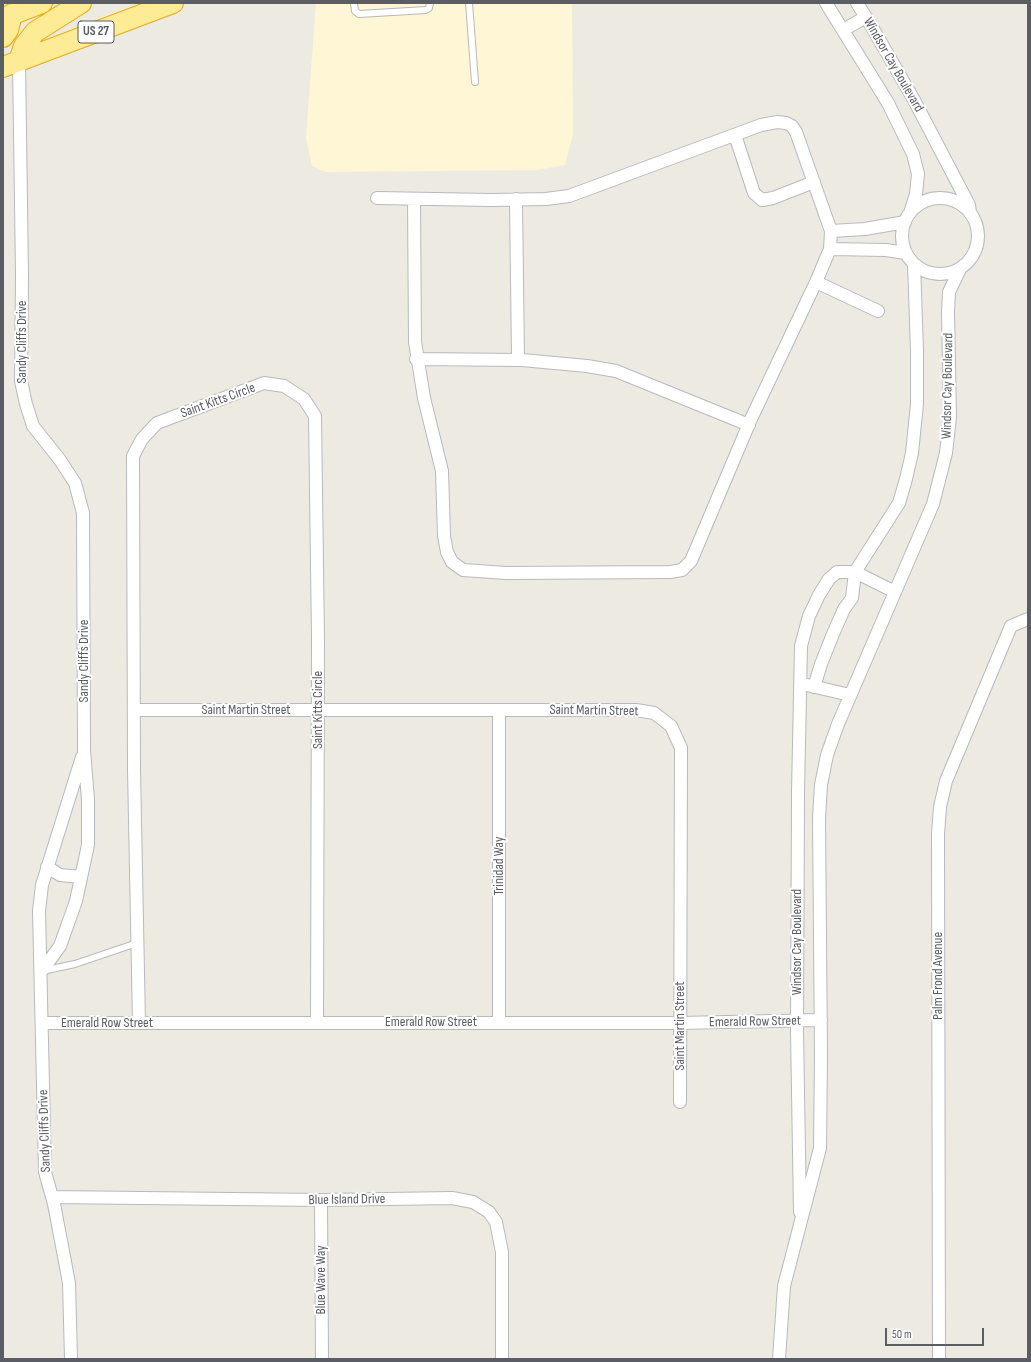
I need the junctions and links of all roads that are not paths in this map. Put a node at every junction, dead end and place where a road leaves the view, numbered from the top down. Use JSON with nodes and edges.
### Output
{"nodes":[{"id":1,"x":42,"y":3,"type":"edge"},
{"id":2,"x":81,"y":3,"type":"edge"},
{"id":3,"x":173,"y":3,"type":"edge"},
{"id":4,"x":354,"y":3,"type":"edge"},
{"id":5,"x":430,"y":3,"type":"edge"},
{"id":6,"x":470,"y":3,"type":"edge"},
{"id":7,"x":826,"y":3,"type":"edge"},
{"id":8,"x":856,"y":3,"type":"edge"},
{"id":9,"x":8,"y":12,"type":"edge"},
{"id":10,"x":866,"y":17,"type":"junction"},
{"id":11,"x":843,"y":30,"type":"junction"},
{"id":12,"x":3,"y":36,"type":"edge"},
{"id":13,"x":11,"y":64,"type":"edge"},
{"id":14,"x":475,"y":82,"type":"dead end"},
{"id":15,"x":735,"y":135,"type":"junction"},
{"id":16,"x":814,"y":182,"type":"junction"},
{"id":17,"x":377,"y":198,"type":"dead end"},
{"id":18,"x":414,"y":199,"type":"junction"},
{"id":19,"x":516,"y":199,"type":"junction"},
{"id":20,"x":970,"y":213,"type":"junction"},
{"id":21,"x":907,"y":218,"type":"junction"},
{"id":22,"x":831,"y":231,"type":"junction"},
{"id":23,"x":830,"y":248,"type":"junction"},
{"id":24,"x":906,"y":253,"type":"junction"},
{"id":25,"x":914,"y":264,"type":"junction"},
{"id":26,"x":960,"y":269,"type":"junction"},
{"id":27,"x":816,"y":282,"type":"junction"},
{"id":28,"x":878,"y":310,"type":"dead end"},
{"id":29,"x":416,"y":359,"type":"junction"},
{"id":30,"x":518,"y":360,"type":"junction"},
{"id":31,"x":749,"y":425,"type":"junction"},
{"id":32,"x":855,"y":572,"type":"junction"},
{"id":33,"x":895,"y":592,"type":"junction"},
{"id":34,"x":1028,"y":619,"type":"edge"},
{"id":35,"x":800,"y":683,"type":"junction"},
{"id":36,"x":814,"y":687,"type":"junction"},
{"id":37,"x":850,"y":696,"type":"junction"},
{"id":38,"x":134,"y":710,"type":"junction"},
{"id":39,"x":318,"y":710,"type":"junction"},
{"id":40,"x":498,"y":710,"type":"junction"},
{"id":41,"x":84,"y":750,"type":"junction"},
{"id":42,"x":47,"y":867,"type":"junction"},
{"id":43,"x":81,"y":877,"type":"junction"},
{"id":44,"x":137,"y":943,"type":"junction"},
{"id":45,"x":41,"y":972,"type":"junction"},
{"id":46,"x":821,"y":1020,"type":"junction"},
{"id":47,"x":138,"y":1022,"type":"junction"},
{"id":48,"x":317,"y":1022,"type":"junction"},
{"id":49,"x":499,"y":1022,"type":"junction"},
{"id":50,"x":797,"y":1022,"type":"junction"},
{"id":51,"x":42,"y":1023,"type":"junction"},
{"id":52,"x":679,"y":1023,"type":"junction"},
{"id":53,"x":680,"y":1102,"type":"dead end"},
{"id":54,"x":52,"y":1197,"type":"junction"},
{"id":55,"x":321,"y":1200,"type":"junction"},
{"id":56,"x":800,"y":1225,"type":"junction"},
{"id":57,"x":71,"y":1359,"type":"edge"},
{"id":58,"x":322,"y":1359,"type":"edge"},
{"id":59,"x":502,"y":1359,"type":"edge"},
{"id":60,"x":779,"y":1359,"type":"edge"},
{"id":61,"x":939,"y":1359,"type":"edge"}],
"edges":[{"from":1,"to":9,"type":"highway"},
{"from":2,"to":13,"type":"highway"},
{"from":3,"to":13,"type":"highway","number":"US 27"},
{"from":4,"to":5,"type":"lane"},
{"from":6,"to":14,"type":"lane"},
{"from":7,"to":11,"type":"street","name":"Windsor Cay Boulevard"},
{"from":8,"to":10,"type":"street","name":"Windsor Cay Boulevard"},
{"from":9,"to":12,"type":"highway"},
{"from":10,"to":11,"type":"street"},
{"from":10,"to":20,"type":"street","name":"Windsor Cay Boulevard"},
{"from":11,"to":21,"type":"street","name":"Windsor Cay Boulevard"},
{"from":13,"to":41,"type":"street","name":"Sandy Cliffs Drive"},
{"from":15,"to":16,"type":"street"},
{"from":15,"to":16,"type":"street"},
{"from":15,"to":19,"type":"street"},
{"from":16,"to":22,"type":"street"},
{"from":17,"to":18,"type":"street"},
{"from":18,"to":19,"type":"street"},
{"from":18,"to":29,"type":"street"},
{"from":19,"to":30,"type":"street"},
{"from":20,"to":21,"type":"street"},
{"from":20,"to":26,"type":"street","name":"Windsor Cay Boulevard"},
{"from":21,"to":22,"type":"street"},
{"from":21,"to":24,"type":"street","name":"Windsor Cay Boulevard"},
{"from":22,"to":23,"type":"street"},
{"from":23,"to":24,"type":"street"},
{"from":23,"to":27,"type":"street"},
{"from":24,"to":25,"type":"street","name":"Windsor Cay Boulevard"},
{"from":25,"to":26,"type":"street","name":"Windsor Cay Boulevard"},
{"from":25,"to":32,"type":"street"},
{"from":26,"to":33,"type":"street","name":"Windsor Cay Boulevard"},
{"from":27,"to":28,"type":"street"},
{"from":27,"to":31,"type":"street"},
{"from":29,"to":30,"type":"street"},
{"from":29,"to":31,"type":"street"},
{"from":30,"to":31,"type":"street"},
{"from":32,"to":33,"type":"street"},
{"from":32,"to":35,"type":"street","name":"Windsor Cay Boulevard"},
{"from":32,"to":36,"type":"street"},
{"from":33,"to":37,"type":"street","name":"Windsor Cay Boulevard"},
{"from":34,"to":61,"type":"street","name":"Palm Frond Avenue"},
{"from":35,"to":36,"type":"street"},
{"from":35,"to":50,"type":"street","name":"Windsor Cay Boulevard"},
{"from":36,"to":37,"type":"street"},
{"from":37,"to":46,"type":"street","name":"Windsor Cay Boulevard"},
{"from":38,"to":39,"type":"street","name":"Saint Martin Street"},
{"from":38,"to":39,"type":"street","name":"Saint Kitts Circle"},
{"from":38,"to":44,"type":"street","name":"Saint Kitts Circle"},
{"from":39,"to":40,"type":"street","name":"Saint Martin Street"},
{"from":39,"to":48,"type":"street","name":"Saint Kitts Circle"},
{"from":40,"to":49,"type":"street","name":"Trinidad Way"},
{"from":40,"to":52,"type":"street","name":"Saint Martin Street"},
{"from":41,"to":42,"type":"street","name":"Sandy Cliffs Drive"},
{"from":41,"to":43,"type":"street","name":"Sandy Cliffs Drive"},
{"from":42,"to":43,"type":"street"},
{"from":42,"to":45,"type":"street","name":"Sandy Cliffs Drive"},
{"from":43,"to":45,"type":"street","name":"Sandy Cliffs Drive"},
{"from":44,"to":45,"type":"lane"},
{"from":44,"to":47,"type":"street","name":"Saint Kitts Circle"},
{"from":45,"to":51,"type":"street","name":"Sandy Cliffs Drive"},
{"from":46,"to":50,"type":"street","name":"Emerald Row Street"},
{"from":46,"to":56,"type":"street","name":"Windsor Cay Boulevard"},
{"from":47,"to":48,"type":"street","name":"Emerald Row Street"},
{"from":47,"to":51,"type":"street","name":"Emerald Row Street"},
{"from":48,"to":49,"type":"street","name":"Emerald Row Street"},
{"from":49,"to":52,"type":"street","name":"Emerald Row Street"},
{"from":50,"to":52,"type":"street","name":"Emerald Row Street"},
{"from":50,"to":56,"type":"street","name":"Windsor Cay Boulevard"},
{"from":51,"to":54,"type":"street","name":"Sandy Cliffs Drive"},
{"from":52,"to":53,"type":"street","name":"Saint Martin Street"},
{"from":54,"to":55,"type":"street","name":"Blue Island Drive"},
{"from":54,"to":57,"type":"street","name":"Sandy Cliffs Drive"},
{"from":55,"to":58,"type":"street","name":"Blue Wave Way"},
{"from":55,"to":59,"type":"street","name":"Blue Island Drive"},
{"from":56,"to":60,"type":"street","name":"Windsor Cay Boulevard"}]}
